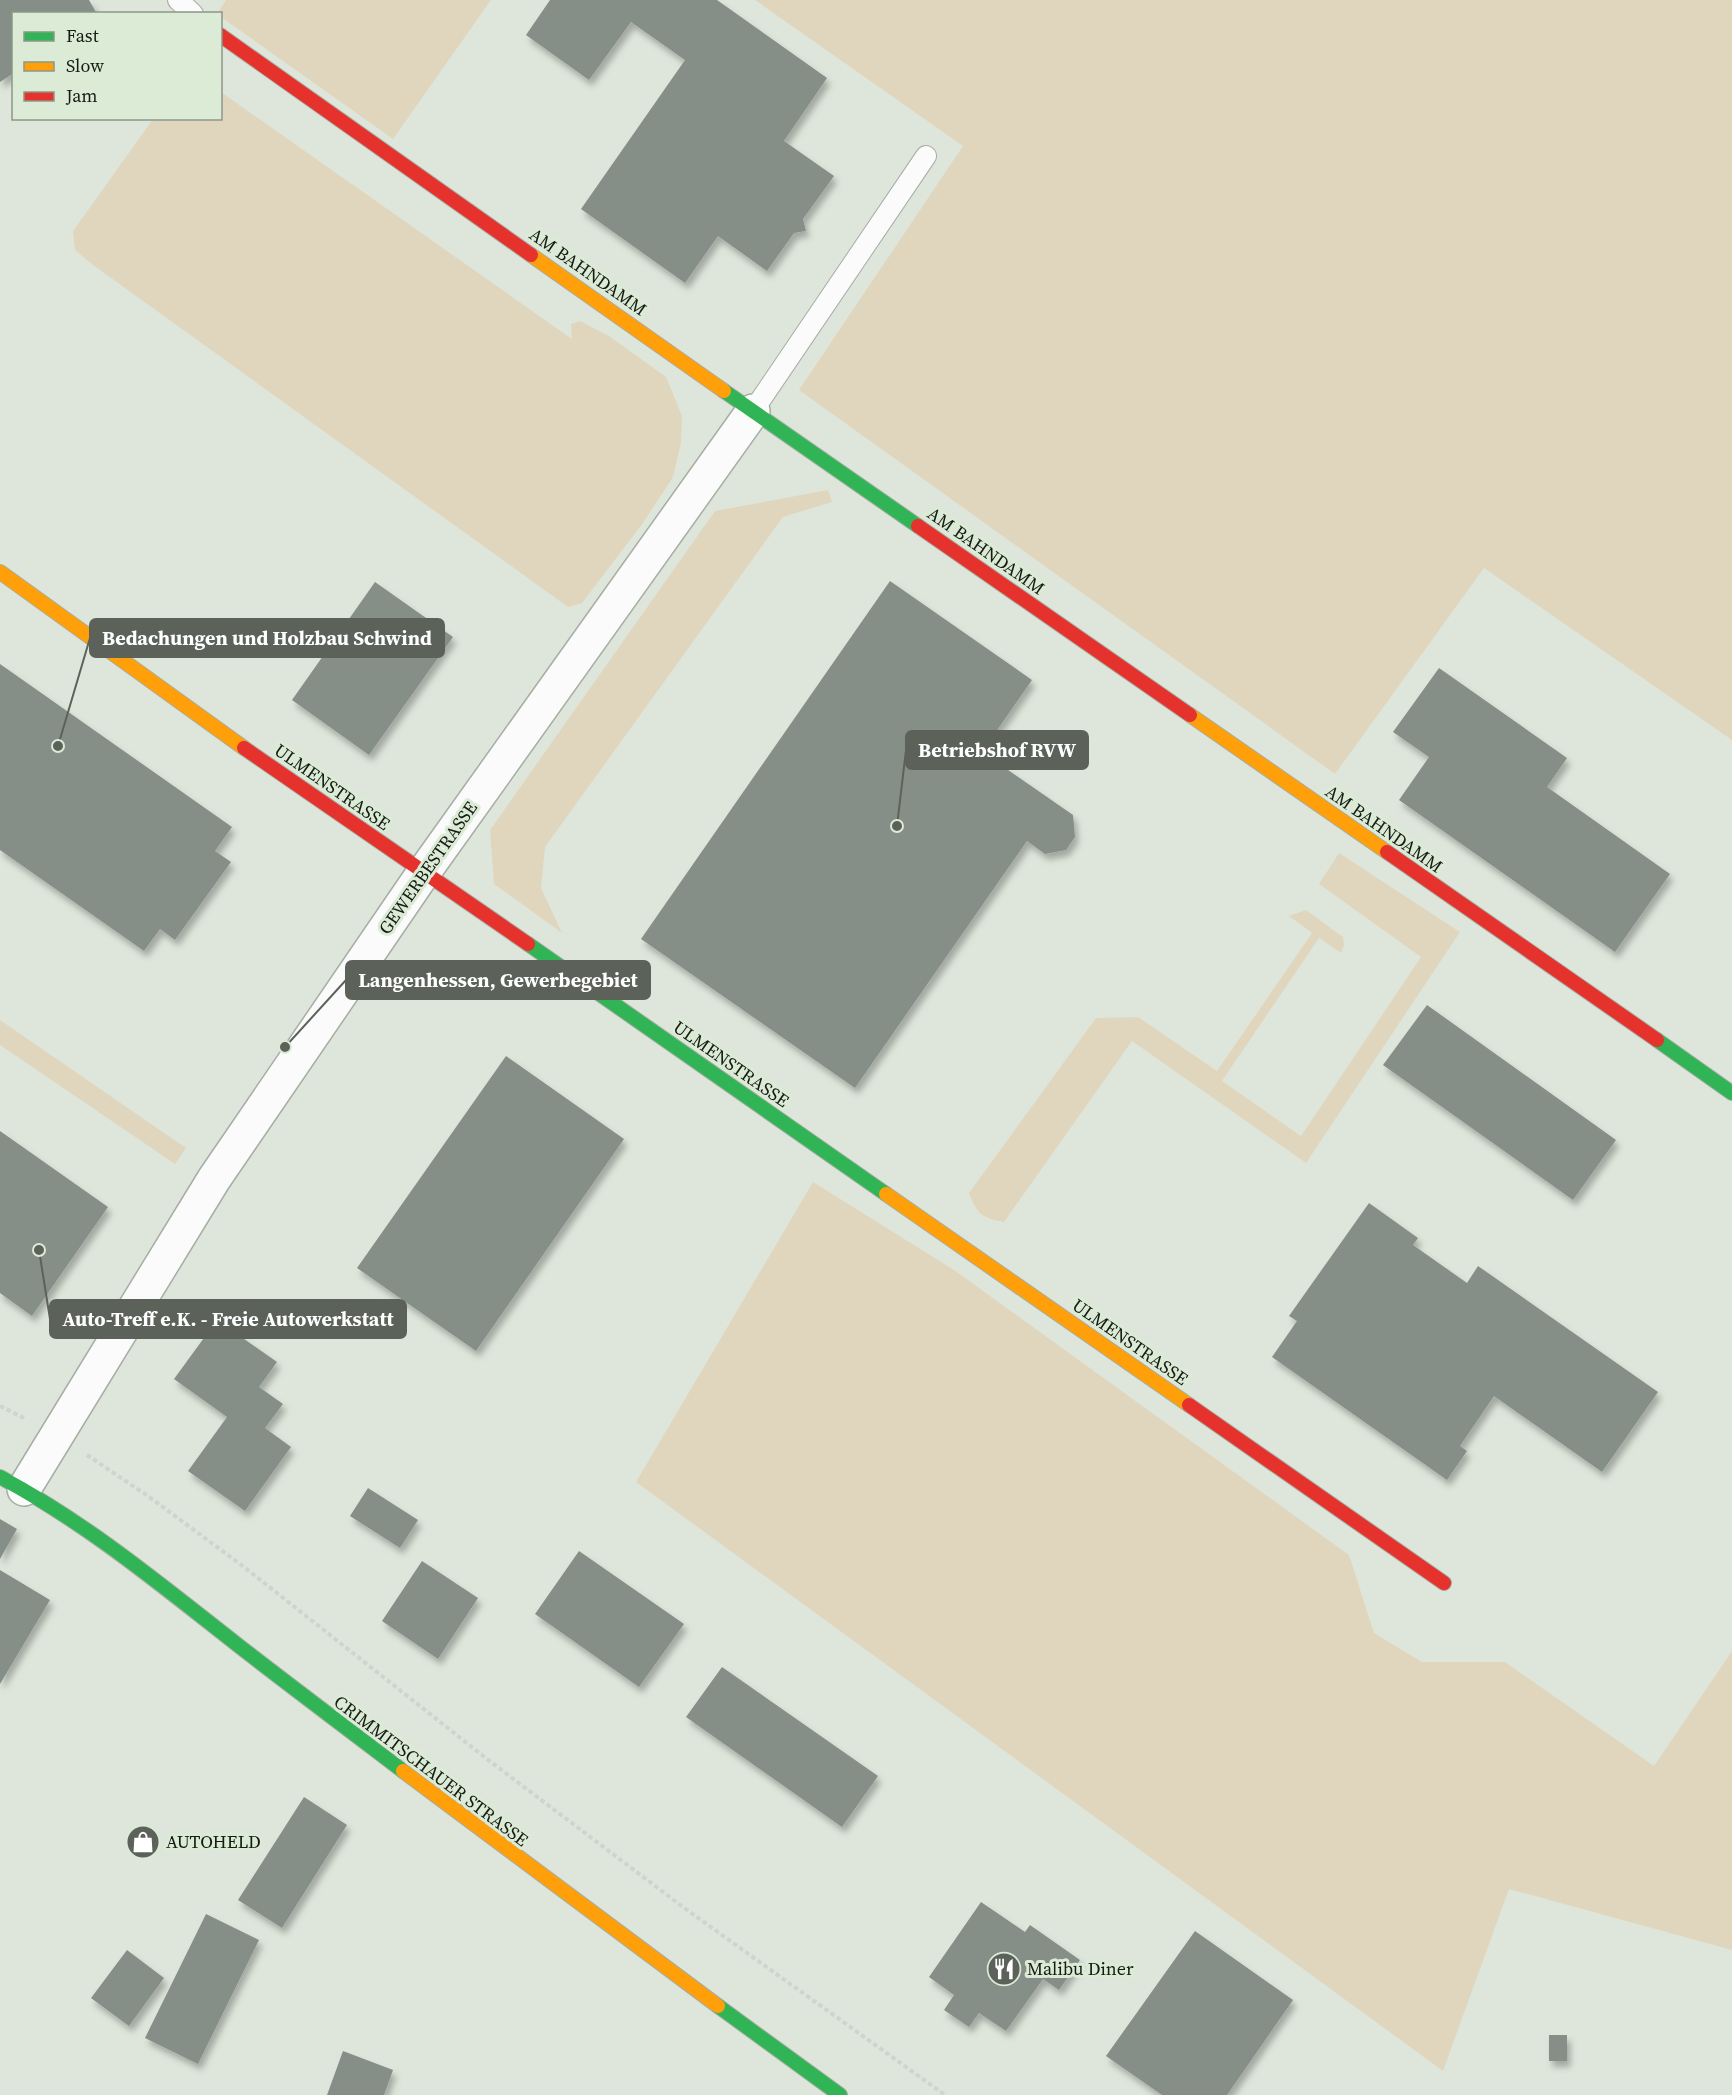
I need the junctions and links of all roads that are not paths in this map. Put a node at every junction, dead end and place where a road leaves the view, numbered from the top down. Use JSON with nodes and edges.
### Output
{"nodes":[{"id":1,"x":178,"y":0,"type":"edge"},
{"id":2,"x":191,"y":12,"type":"edge"},
{"id":3,"x":222,"y":36,"type":"edge"},
{"id":4,"x":926,"y":156,"type":"dead end"},
{"id":5,"x":753,"y":411,"type":"junction"},
{"id":6,"x":0,"y":572,"type":"edge"},
{"id":7,"x":424,"y":872,"type":"junction"},
{"id":8,"x":1732,"y":1094,"type":"edge"},
{"id":9,"x":12,"y":1483,"type":"edge"},
{"id":10,"x":1444,"y":1583,"type":"dead end"},
{"id":11,"x":840,"y":2095,"type":"edge"}],
"edges":[{"from":1,"to":2,"type":"lane"},
{"from":3,"to":5,"type":"street","name":"AM BAHNDAMM"},
{"from":4,"to":5,"type":"lane"},
{"from":5,"to":7,"type":"street","name":"GEWERBESTRASSE"},
{"from":5,"to":8,"type":"street","name":"AM BAHNDAMM"},
{"from":6,"to":7,"type":"street","name":"ULMENSTRASSE"},
{"from":7,"to":9,"type":"street","name":"GEWERBESTRASSE"},
{"from":7,"to":10,"type":"street","name":"ULMENSTRASSE"},
{"from":9,"to":11,"type":"street","name":"CRIMMITSCHAUER STRASSE"}]}
